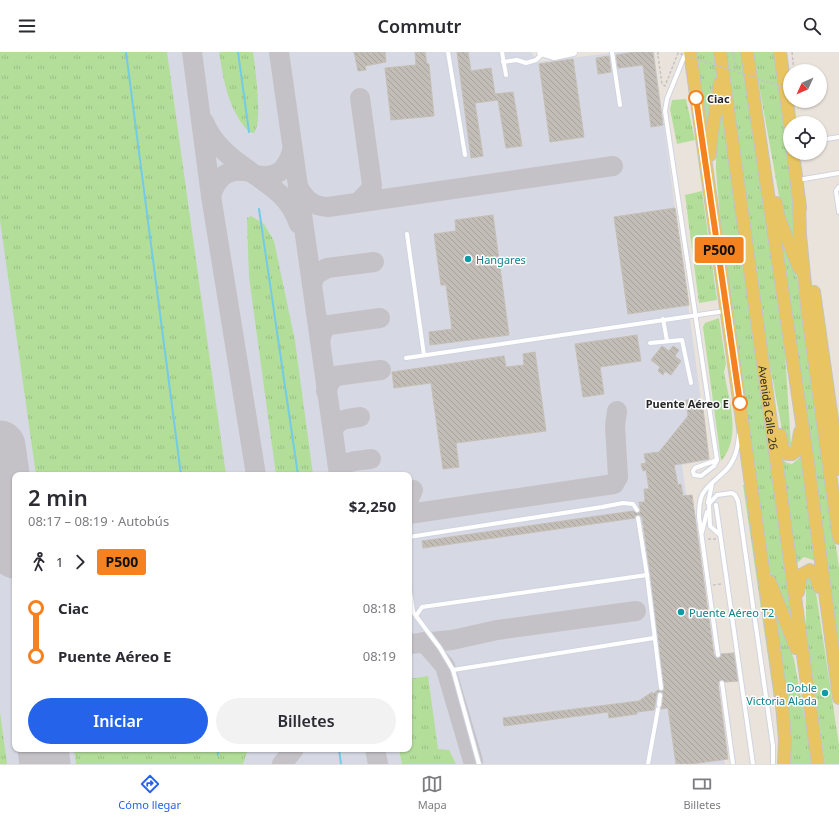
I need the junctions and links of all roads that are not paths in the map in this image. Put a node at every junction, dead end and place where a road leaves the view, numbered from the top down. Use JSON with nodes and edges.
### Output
{"nodes":[{"id":1,"x":448,"y":52,"type":"edge"},
{"id":2,"x":502,"y":52,"type":"edge"},
{"id":3,"x":542,"y":52,"type":"edge"},
{"id":4,"x":573,"y":52,"type":"edge"},
{"id":5,"x":612,"y":52,"type":"edge"},
{"id":6,"x":686,"y":52,"type":"edge"},
{"id":7,"x":690,"y":52,"type":"edge"},
{"id":8,"x":720,"y":52,"type":"edge"},
{"id":9,"x":747,"y":52,"type":"edge"},
{"id":10,"x":780,"y":52,"type":"edge"},
{"id":11,"x":503,"y":62,"type":"junction"},
{"id":12,"x":722,"y":66,"type":"junction"},
{"id":13,"x":506,"y":75,"type":"dead end"},
{"id":14,"x":620,"y":105,"type":"dead end"},
{"id":15,"x":789,"y":116,"type":"edge"},
{"id":16,"x":756,"y":117,"type":"junction"},
{"id":17,"x":839,"y":137,"type":"edge"},
{"id":18,"x":827,"y":139,"type":"edge"},
{"id":19,"x":465,"y":155,"type":"dead end"},
{"id":20,"x":794,"y":160,"type":"edge"},
{"id":21,"x":798,"y":160,"type":"edge"},
{"id":22,"x":795,"y":165,"type":"junction"},
{"id":23,"x":839,"y":173,"type":"edge"},
{"id":24,"x":796,"y":180,"type":"junction"},
{"id":25,"x":839,"y":187,"type":"edge"},
{"id":26,"x":712,"y":199,"type":"junction"},
{"id":27,"x":799,"y":200,"type":"junction"},
{"id":28,"x":839,"y":212,"type":"edge"},
{"id":29,"x":407,"y":234,"type":"dead end"},
{"id":30,"x":727,"y":311,"type":"junction"},
{"id":31,"x":808,"y":314,"type":"junction"},
{"id":32,"x":696,"y":315,"type":"junction"},
{"id":33,"x":663,"y":319,"type":"junction"},
{"id":34,"x":667,"y":340,"type":"junction"},
{"id":35,"x":650,"y":343,"type":"dead end"},
{"id":36,"x":424,"y":355,"type":"junction"},
{"id":37,"x":406,"y":358,"type":"dead end"},
{"id":38,"x":764,"y":366,"type":"junction"},
{"id":39,"x":691,"y":383,"type":"dead end"},
{"id":40,"x":741,"y":408,"type":"junction"},
{"id":41,"x":801,"y":418,"type":"junction"},
{"id":42,"x":717,"y":460,"type":"junction"},
{"id":43,"x":839,"y":469,"type":"edge"},
{"id":44,"x":712,"y":482,"type":"junction"},
{"id":45,"x":716,"y":505,"type":"dead end"},
{"id":46,"x":708,"y":508,"type":"junction"},
{"id":47,"x":637,"y":510,"type":"dead end"},
{"id":48,"x":638,"y":518,"type":"dead end"},
{"id":49,"x":412,"y":537,"type":"edge"},
{"id":50,"x":702,"y":537,"type":"junction"},
{"id":51,"x":720,"y":537,"type":"junction"},
{"id":52,"x":839,"y":538,"type":"edge"},
{"id":53,"x":764,"y":568,"type":"junction"},
{"id":54,"x":647,"y":575,"type":"junction"},
{"id":55,"x":796,"y":606,"type":"junction"},
{"id":56,"x":412,"y":607,"type":"edge"},
{"id":57,"x":416,"y":616,"type":"junction"},
{"id":58,"x":829,"y":625,"type":"junction"},
{"id":59,"x":654,"y":638,"type":"junction"},
{"id":60,"x":718,"y":655,"type":"dead end"},
{"id":61,"x":453,"y":670,"type":"junction"},
{"id":62,"x":722,"y":683,"type":"dead end"},
{"id":63,"x":661,"y":688,"type":"dead end"},
{"id":64,"x":807,"y":689,"type":"junction"},
{"id":65,"x":660,"y":695,"type":"dead end"},
{"id":66,"x":839,"y":698,"type":"edge"},
{"id":67,"x":480,"y":764,"type":"edge"},
{"id":68,"x":648,"y":764,"type":"edge"},
{"id":69,"x":733,"y":764,"type":"edge"},
{"id":70,"x":753,"y":764,"type":"edge"},
{"id":71,"x":773,"y":764,"type":"edge"},
{"id":72,"x":784,"y":764,"type":"edge"},
{"id":73,"x":818,"y":764,"type":"edge"}],
"edges":[{"from":1,"to":19,"type":"lane"},
{"from":2,"to":11,"type":"lane"},
{"from":3,"to":4,"type":"street"},
{"from":3,"to":11,"type":"lane"},
{"from":5,"to":14,"type":"lane"},
{"from":6,"to":32,"type":"lane"},
{"from":7,"to":26,"type":"main road"},
{"from":8,"to":12,"type":"main road","name":"Avenida Calle 26"},
{"from":9,"to":16,"type":"main road"},
{"from":10,"to":15,"type":"main road"},
{"from":11,"to":13,"type":"lane"},
{"from":12,"to":26,"type":"main road"},
{"from":12,"to":38,"type":"main road","name":"Avenida Calle 26"},
{"from":16,"to":31,"type":"main road"},
{"from":16,"to":41,"type":"main road"},
{"from":17,"to":18,"type":"lane"},
{"from":20,"to":22,"type":"main road"},
{"from":21,"to":22,"type":"lane"},
{"from":22,"to":24,"type":"main road"},
{"from":23,"to":24,"type":"lane"},
{"from":24,"to":27,"type":"main road"},
{"from":25,"to":28,"type":"lane"},
{"from":26,"to":30,"type":"main road"},
{"from":27,"to":31,"type":"main road"},
{"from":27,"to":43,"type":"main road"},
{"from":29,"to":36,"type":"lane"},
{"from":30,"to":32,"type":"lane"},
{"from":30,"to":40,"type":"main road"},
{"from":31,"to":52,"type":"main road"},
{"from":32,"to":33,"type":"lane"},
{"from":32,"to":42,"type":"lane"},
{"from":33,"to":34,"type":"lane"},
{"from":33,"to":36,"type":"lane"},
{"from":34,"to":35,"type":"lane"},
{"from":34,"to":39,"type":"lane"},
{"from":36,"to":37,"type":"lane"},
{"from":38,"to":41,"type":"main road"},
{"from":38,"to":55,"type":"main road","name":"Avenida Calle 26"},
{"from":40,"to":44,"type":"lane"},
{"from":40,"to":53,"type":"main road"},
{"from":41,"to":58,"type":"main road"},
{"from":42,"to":42,"type":"lane"},
{"from":44,"to":46,"type":"lane"},
{"from":44,"to":50,"type":"lane"},
{"from":45,"to":51,"type":"lane"},
{"from":46,"to":50,"type":"lane"},
{"from":46,"to":51,"type":"lane"},
{"from":46,"to":71,"type":"lane"},
{"from":47,"to":49,"type":"lane"},
{"from":48,"to":54,"type":"lane"},
{"from":50,"to":60,"type":"lane"},
{"from":51,"to":70,"type":"lane"},
{"from":53,"to":64,"type":"main road"},
{"from":53,"to":72,"type":"main road"},
{"from":54,"to":57,"type":"lane"},
{"from":54,"to":59,"type":"lane"},
{"from":55,"to":58,"type":"main road"},
{"from":55,"to":64,"type":"main road","name":"Avenida Calle 26"},
{"from":56,"to":57,"type":"lane"},
{"from":57,"to":61,"type":"lane"},
{"from":58,"to":66,"type":"main road"},
{"from":59,"to":61,"type":"lane"},
{"from":59,"to":63,"type":"lane"},
{"from":61,"to":67,"type":"lane"},
{"from":62,"to":69,"type":"lane"},
{"from":64,"to":73,"type":"main road","name":"Avenida Calle 26"},
{"from":65,"to":68,"type":"lane"}]}
